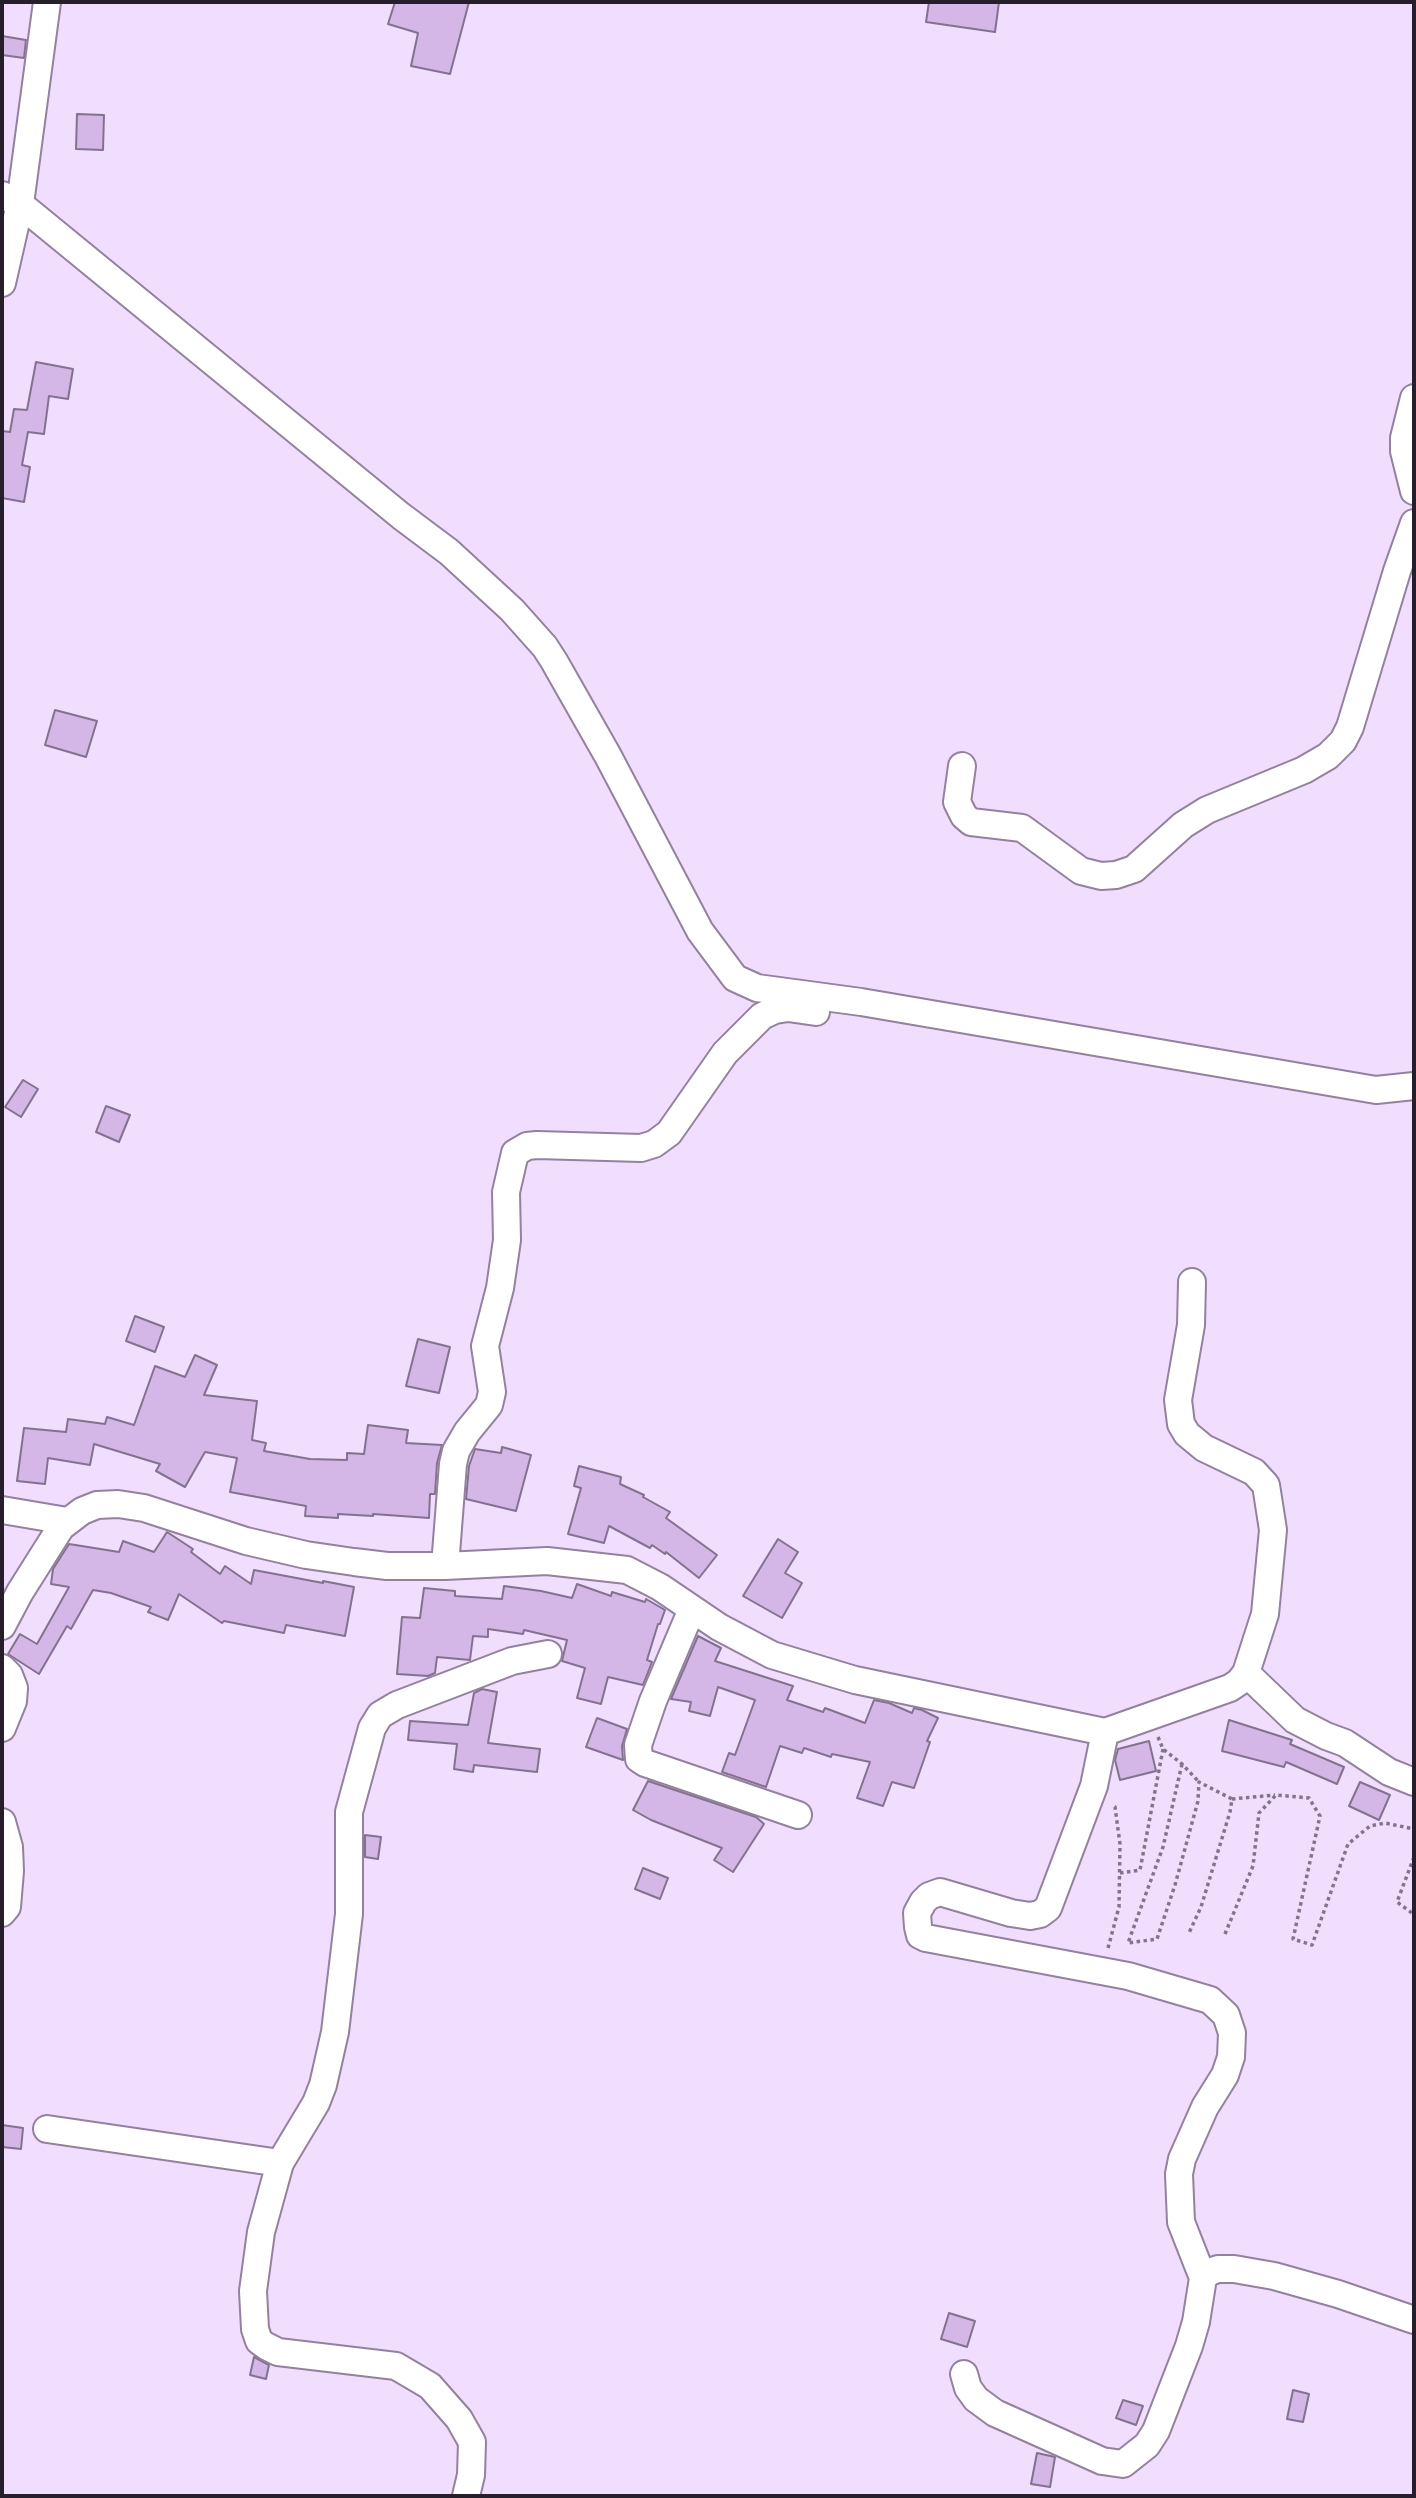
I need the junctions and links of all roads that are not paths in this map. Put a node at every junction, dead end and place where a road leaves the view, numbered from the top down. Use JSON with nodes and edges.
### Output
{"nodes":[{"id":1,"x":47,"y":2,"type":"edge"},
{"id":2,"x":11,"y":200,"type":"edge"},
{"id":3,"x":2,"y":283,"type":"edge"},
{"id":4,"x":1414,"y":398,"type":"edge"},
{"id":5,"x":1414,"y":491,"type":"edge"},
{"id":6,"x":1414,"y":523,"type":"edge"},
{"id":7,"x":962,"y":766,"type":"dead end"},
{"id":8,"x":861,"y":1002,"type":"junction"},
{"id":9,"x":1414,"y":1086,"type":"edge"},
{"id":10,"x":1192,"y":1282,"type":"dead end"},
{"id":11,"x":2,"y":1510,"type":"edge"},
{"id":12,"x":67,"y":1521,"type":"junction"},
{"id":13,"x":445,"y":1566,"type":"junction"},
{"id":14,"x":692,"y":1609,"type":"junction"},
{"id":15,"x":2,"y":1626,"type":"edge"},
{"id":16,"x":548,"y":1654,"type":"dead end"},
{"id":17,"x":2,"y":1668,"type":"edge"},
{"id":18,"x":1246,"y":1673,"type":"junction"},
{"id":19,"x":2,"y":1728,"type":"edge"},
{"id":20,"x":1105,"y":1732,"type":"junction"},
{"id":21,"x":1414,"y":1782,"type":"edge"},
{"id":22,"x":798,"y":1815,"type":"dead end"},
{"id":23,"x":2,"y":1822,"type":"edge"},
{"id":24,"x":2,"y":1913,"type":"edge"},
{"id":25,"x":47,"y":2129,"type":"dead end"},
{"id":26,"x":280,"y":2163,"type":"junction"},
{"id":27,"x":1203,"y":2278,"type":"junction"},
{"id":28,"x":1414,"y":2320,"type":"edge"},
{"id":29,"x":964,"y":2374,"type":"dead end"},
{"id":30,"x":466,"y":2496,"type":"edge"}],
"edges":[{"from":1,"to":2,"type":"street"},
{"from":2,"to":3,"type":"street"},
{"from":2,"to":8,"type":"street"},
{"from":4,"to":5,"type":"street"},
{"from":6,"to":7,"type":"street"},
{"from":8,"to":9,"type":"street"},
{"from":8,"to":13,"type":"street"},
{"from":10,"to":18,"type":"street"},
{"from":11,"to":12,"type":"street"},
{"from":12,"to":13,"type":"street"},
{"from":12,"to":15,"type":"street"},
{"from":13,"to":14,"type":"street"},
{"from":14,"to":20,"type":"street"},
{"from":14,"to":22,"type":"street"},
{"from":16,"to":26,"type":"street"},
{"from":17,"to":19,"type":"street"},
{"from":18,"to":20,"type":"street"},
{"from":18,"to":21,"type":"street"},
{"from":20,"to":27,"type":"street"},
{"from":23,"to":24,"type":"street"},
{"from":25,"to":26,"type":"street"},
{"from":26,"to":30,"type":"street"},
{"from":27,"to":28,"type":"street"},
{"from":27,"to":29,"type":"street"}]}
